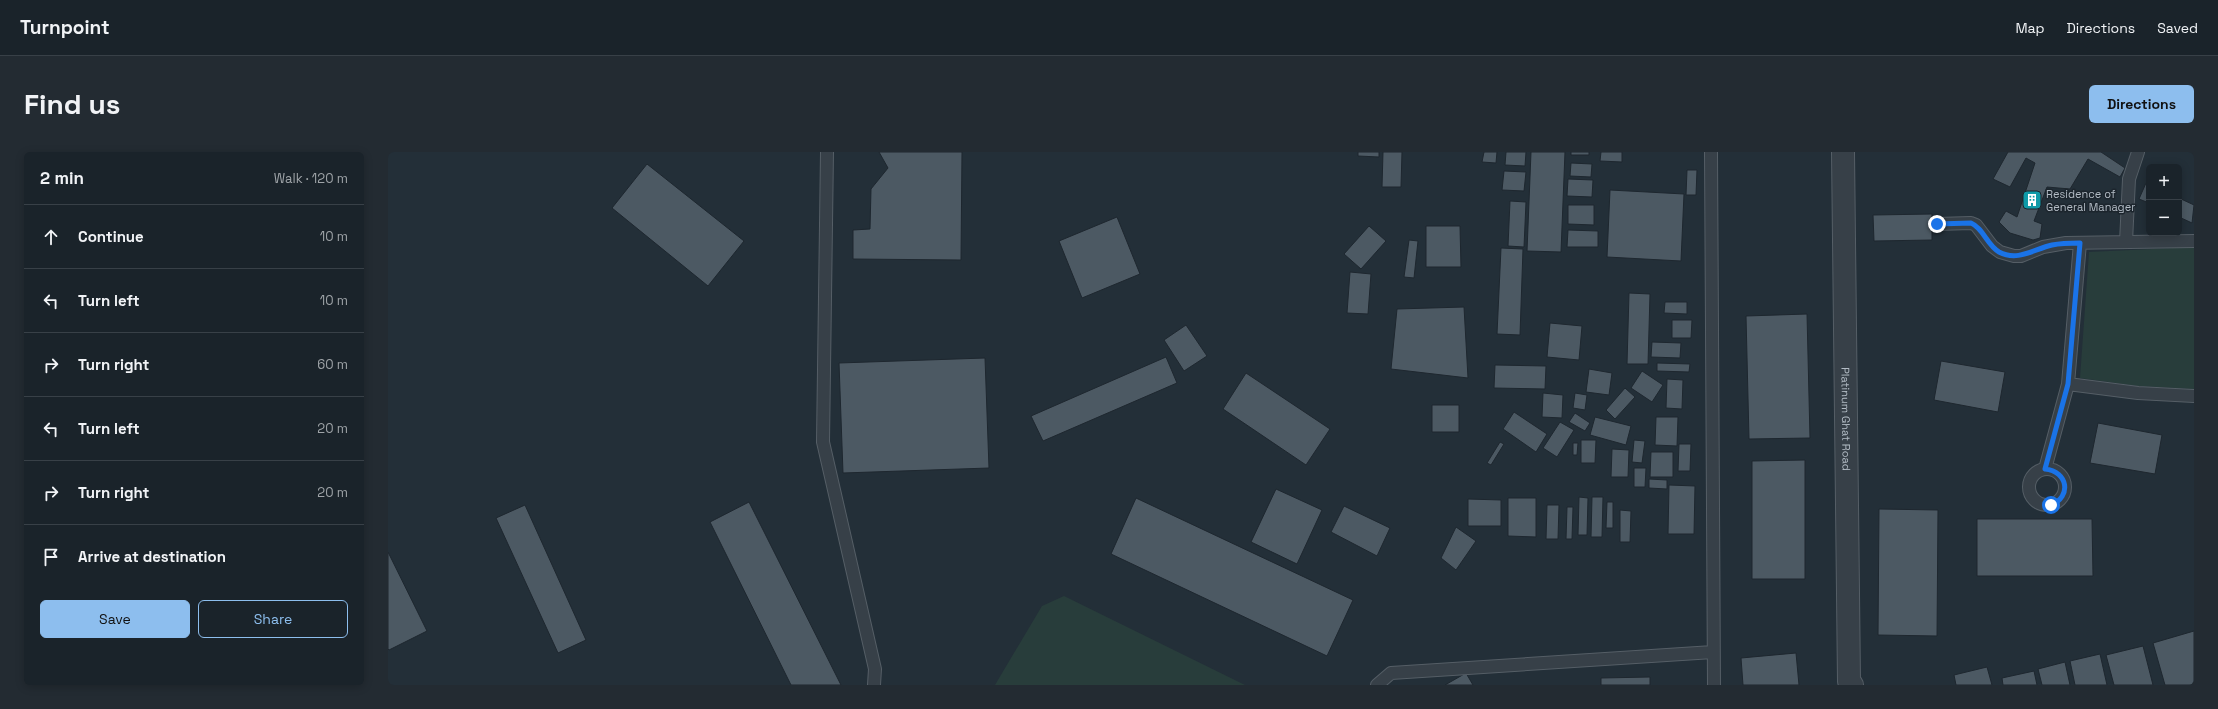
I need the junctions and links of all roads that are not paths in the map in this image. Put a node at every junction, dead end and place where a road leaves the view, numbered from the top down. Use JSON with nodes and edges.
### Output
{"nodes":[{"id":1,"x":827,"y":152,"type":"edge"},
{"id":2,"x":1711,"y":152,"type":"edge"},
{"id":3,"x":1843,"y":152,"type":"edge"},
{"id":4,"x":2138,"y":152,"type":"edge"},
{"id":5,"x":1937,"y":224,"type":"dead end"},
{"id":6,"x":2194,"y":241,"type":"edge"},
{"id":7,"x":2126,"y":242,"type":"junction"},
{"id":8,"x":2080,"y":243,"type":"junction"},
{"id":9,"x":2068,"y":384,"type":"junction"},
{"id":10,"x":2194,"y":396,"type":"edge"},
{"id":11,"x":2045,"y":469,"type":"dead end"},
{"id":12,"x":1714,"y":652,"type":"junction"},
{"id":13,"x":874,"y":685,"type":"edge"},
{"id":14,"x":1377,"y":685,"type":"edge"},
{"id":15,"x":1714,"y":685,"type":"edge"},
{"id":16,"x":1852,"y":685,"type":"edge"}],
"edges":[{"from":1,"to":13,"type":"lane"},
{"from":2,"to":12,"type":"lane"},
{"from":3,"to":16,"type":"street","name":"Platinum Ghat Road"},
{"from":4,"to":7,"type":"lane"},
{"from":5,"to":8,"type":"lane"},
{"from":6,"to":7,"type":"lane"},
{"from":7,"to":8,"type":"lane"},
{"from":8,"to":9,"type":"lane"},
{"from":9,"to":10,"type":"lane"},
{"from":9,"to":11,"type":"lane"},
{"from":12,"to":14,"type":"lane"},
{"from":12,"to":15,"type":"lane"}]}
